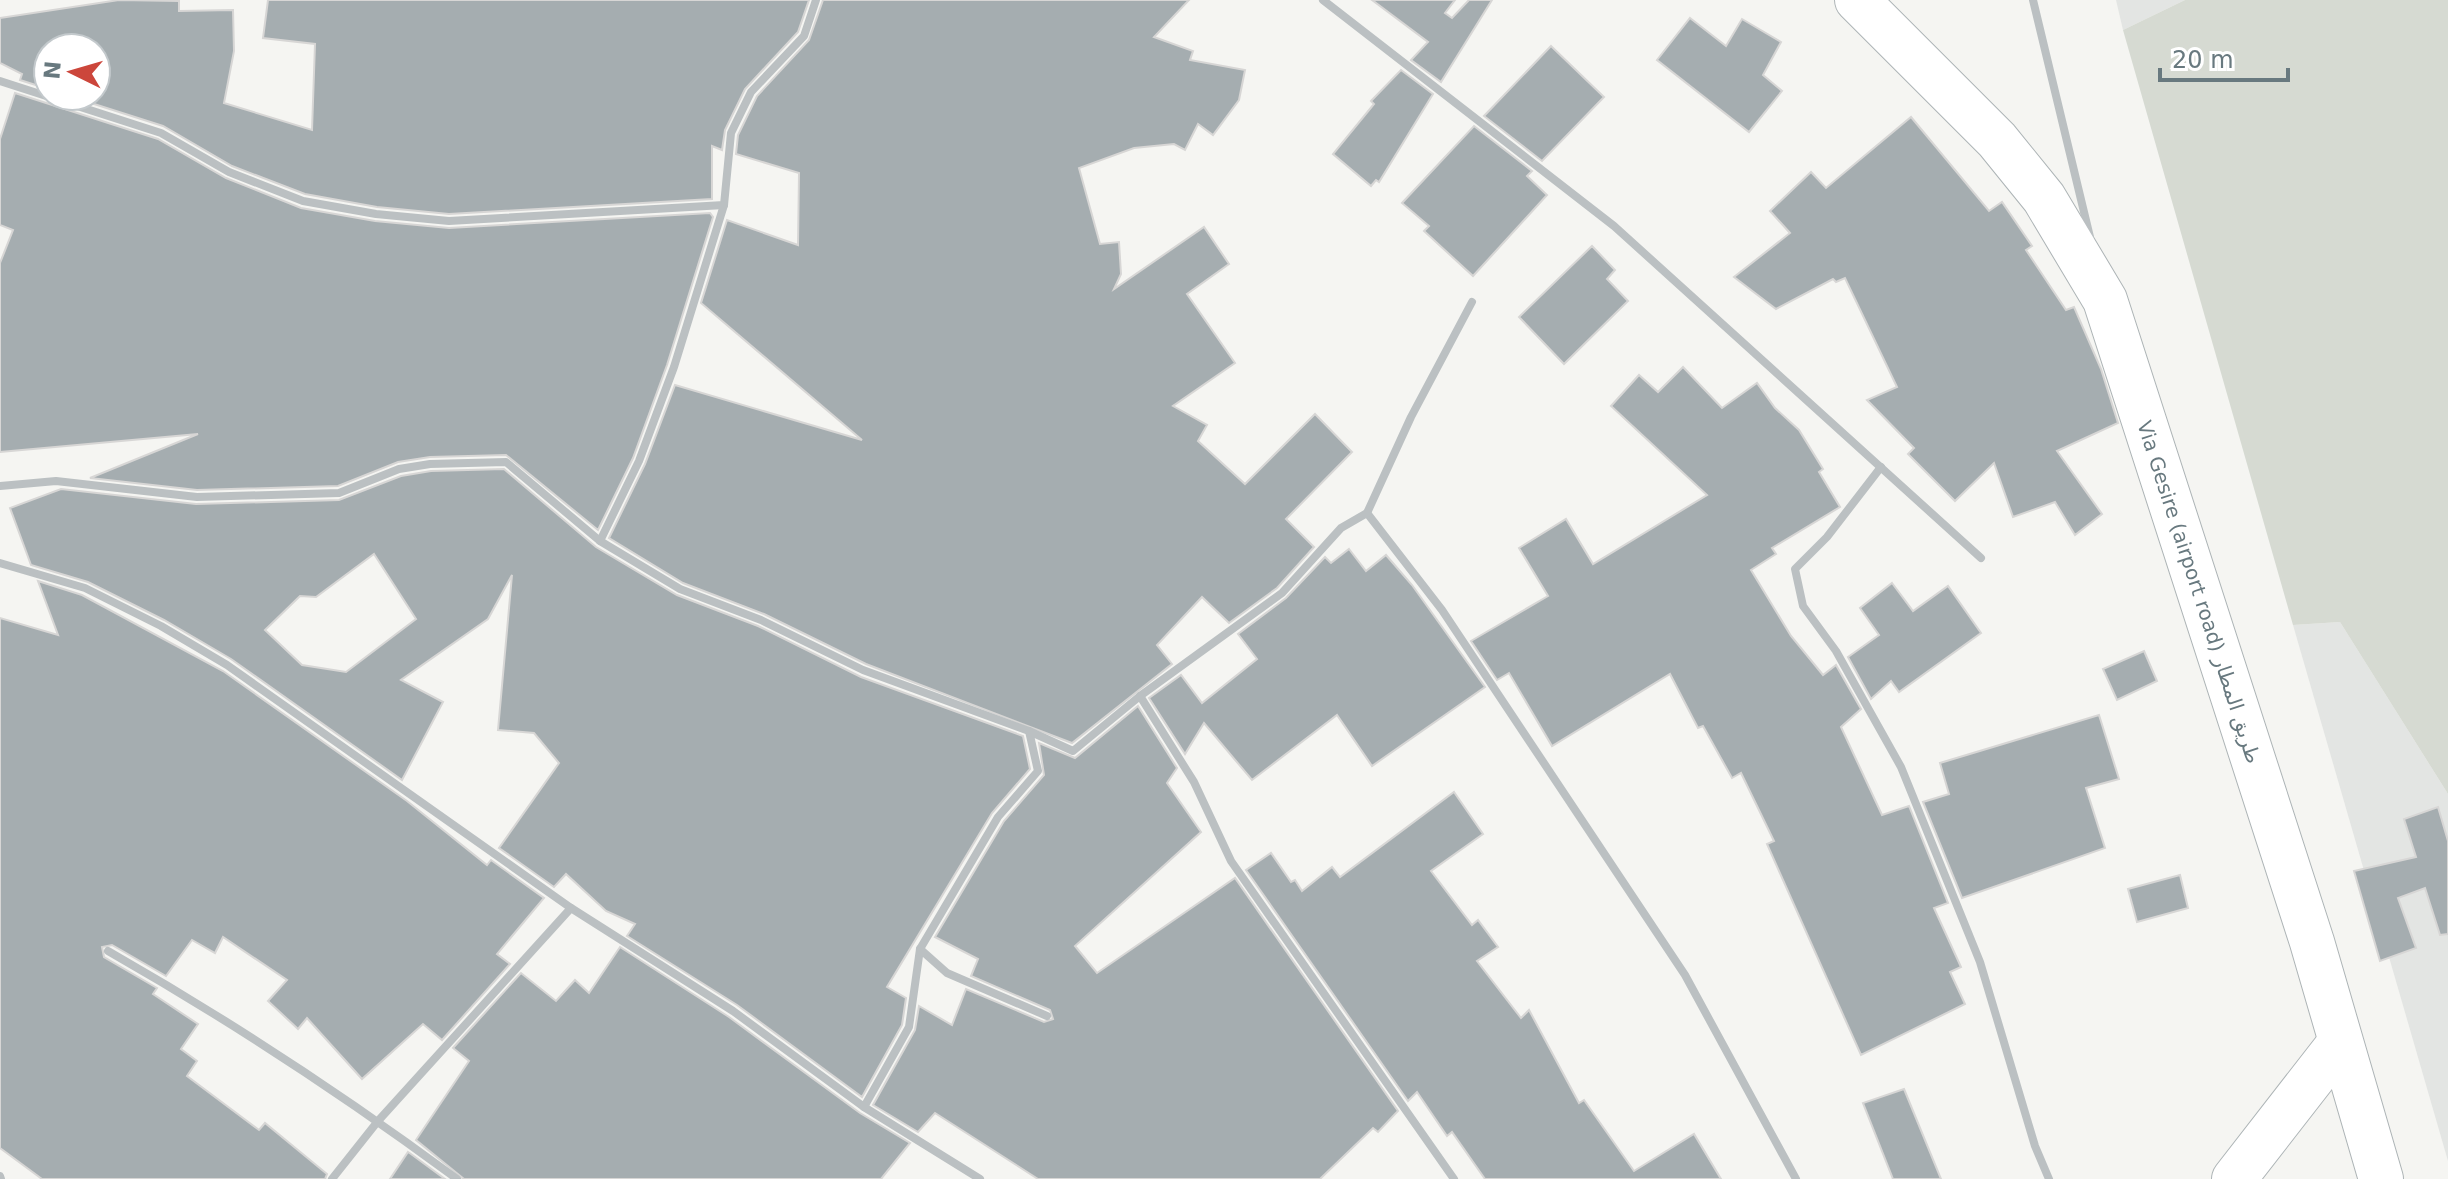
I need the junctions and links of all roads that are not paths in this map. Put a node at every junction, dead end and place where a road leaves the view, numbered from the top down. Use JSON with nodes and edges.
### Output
{"nodes":[{"id":1,"x":816,"y":0,"type":"edge"},
{"id":2,"x":1323,"y":0,"type":"edge"},
{"id":3,"x":1857,"y":0,"type":"edge"},
{"id":4,"x":2033,"y":0,"type":"edge"},
{"id":5,"x":0,"y":81,"type":"edge"},
{"id":6,"x":724,"y":205,"type":"junction"},
{"id":7,"x":2094,"y":255,"type":"dead end"},
{"id":8,"x":1472,"y":302,"type":"dead end"},
{"id":9,"x":1881,"y":467,"type":"junction"},
{"id":10,"x":0,"y":486,"type":"edge"},
{"id":11,"x":1367,"y":513,"type":"junction"},
{"id":12,"x":600,"y":541,"type":"junction"},
{"id":13,"x":1981,"y":558,"type":"dead end"},
{"id":14,"x":0,"y":563,"type":"edge"},
{"id":15,"x":1140,"y":696,"type":"junction"},
{"id":16,"x":1029,"y":731,"type":"junction"},
{"id":17,"x":571,"y":908,"type":"junction"},
{"id":18,"x":920,"y":949,"type":"junction"},
{"id":19,"x":108,"y":951,"type":"dead end"},
{"id":20,"x":1047,"y":1016,"type":"dead end"},
{"id":21,"x":2339,"y":1044,"type":"junction"},
{"id":22,"x":864,"y":1107,"type":"junction"},
{"id":23,"x":378,"y":1121,"type":"junction"},
{"id":24,"x":332,"y":1179,"type":"edge"},
{"id":25,"x":457,"y":1179,"type":"edge"},
{"id":26,"x":980,"y":1179,"type":"edge"},
{"id":27,"x":1454,"y":1179,"type":"edge"},
{"id":28,"x":1796,"y":1179,"type":"edge"},
{"id":29,"x":2049,"y":1179,"type":"edge"},
{"id":30,"x":2234,"y":1179,"type":"edge"},
{"id":31,"x":2381,"y":1179,"type":"edge"}],
"edges":[{"from":1,"to":6,"type":"street"},
{"from":2,"to":9,"type":"street"},
{"from":3,"to":21,"type":"main road","name":"Via Gesire (airport road) طريق المطار"},
{"from":4,"to":7,"type":"street"},
{"from":5,"to":6,"type":"street"},
{"from":6,"to":12,"type":"street"},
{"from":8,"to":11,"type":"street"},
{"from":9,"to":13,"type":"street"},
{"from":9,"to":29,"type":"street"},
{"from":10,"to":12,"type":"street"},
{"from":11,"to":15,"type":"street"},
{"from":11,"to":28,"type":"street"},
{"from":12,"to":16,"type":"street"},
{"from":14,"to":17,"type":"street"},
{"from":15,"to":16,"type":"street"},
{"from":15,"to":27,"type":"street"},
{"from":16,"to":18,"type":"street"},
{"from":17,"to":22,"type":"street"},
{"from":17,"to":23,"type":"street"},
{"from":18,"to":20,"type":"street"},
{"from":18,"to":22,"type":"street"},
{"from":19,"to":23,"type":"street"},
{"from":21,"to":30,"type":"main road"},
{"from":21,"to":31,"type":"main road","name":"Via Gesire (airport road) طريق المطار"},
{"from":22,"to":26,"type":"street"},
{"from":23,"to":24,"type":"street"},
{"from":23,"to":25,"type":"street"}]}
